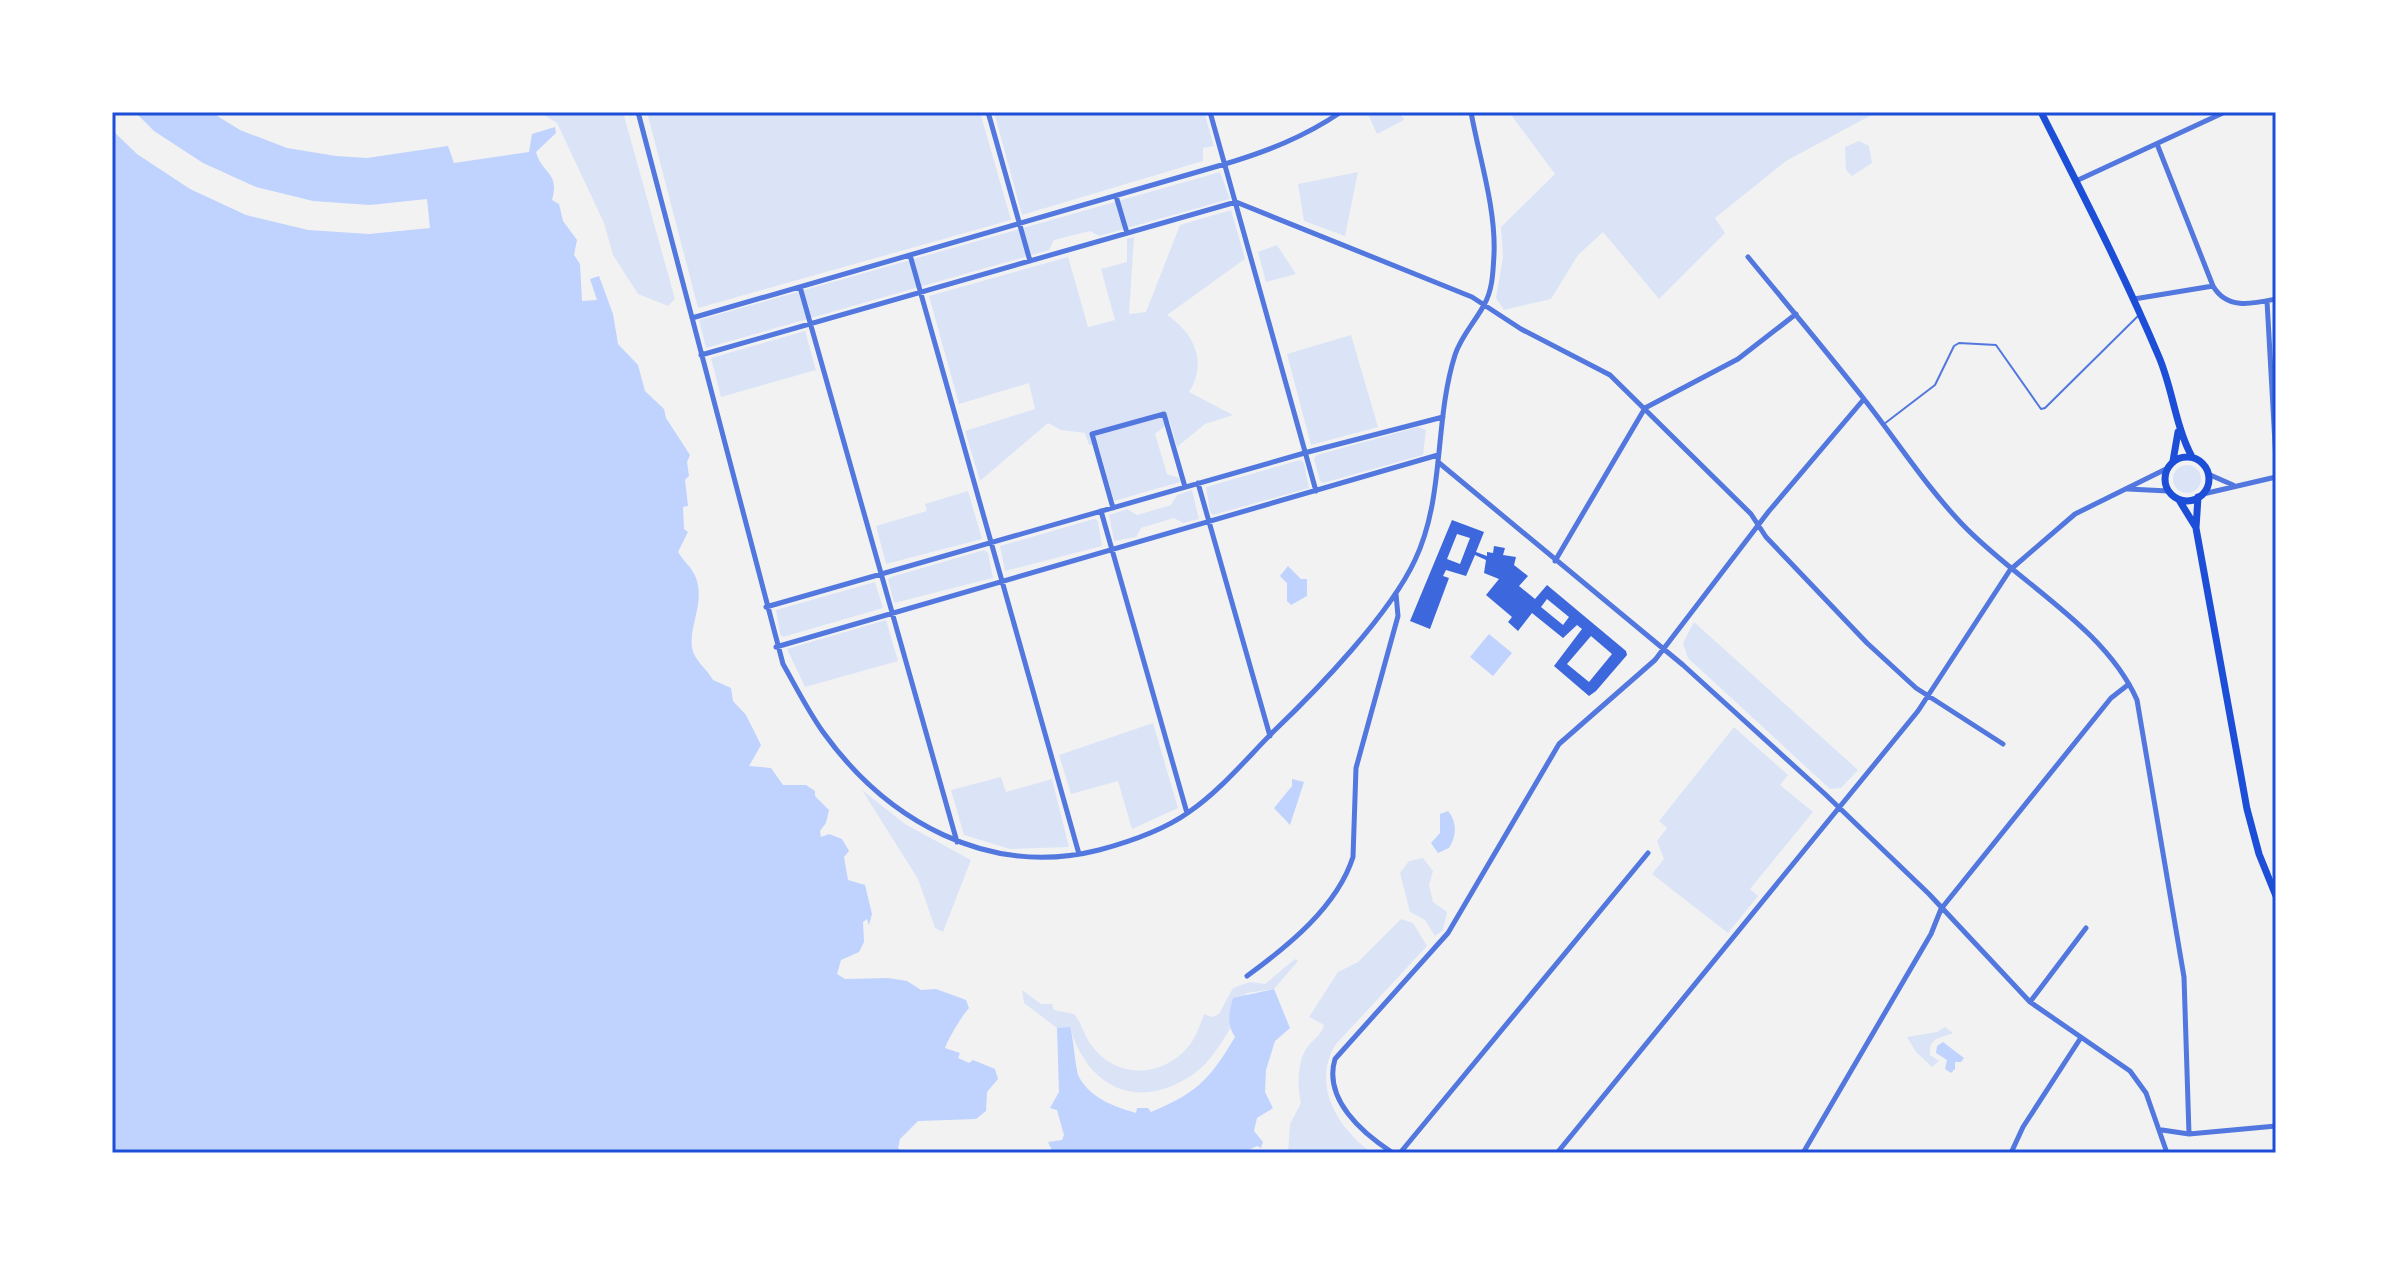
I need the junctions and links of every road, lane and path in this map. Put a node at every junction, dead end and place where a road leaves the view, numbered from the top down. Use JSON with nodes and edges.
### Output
{"nodes":[{"id":1,"x":638,"y":112,"type":"edge"},
{"id":2,"x":988,"y":112,"type":"edge"},
{"id":3,"x":1210,"y":112,"type":"edge"},
{"id":4,"x":1341,"y":112,"type":"edge"},
{"id":5,"x":1471,"y":112,"type":"edge"},
{"id":6,"x":2041,"y":112,"type":"edge"},
{"id":7,"x":2225,"y":112,"type":"edge"},
{"id":8,"x":2157,"y":144,"type":"junction"},
{"id":9,"x":1225,"y":164,"type":"junction"},
{"id":10,"x":2076,"y":181,"type":"junction"},
{"id":11,"x":1116,"y":196,"type":"junction"},
{"id":12,"x":1236,"y":202,"type":"junction"},
{"id":13,"x":1020,"y":224,"type":"junction"},
{"id":14,"x":1127,"y":233,"type":"junction"},
{"id":15,"x":910,"y":255,"type":"junction"},
{"id":16,"x":1748,"y":257,"type":"dead end"},
{"id":17,"x":1030,"y":261,"type":"junction"},
{"id":18,"x":2213,"y":286,"type":"junction"},
{"id":19,"x":800,"y":287,"type":"junction"},
{"id":20,"x":920,"y":292,"type":"junction"},
{"id":21,"x":2134,"y":299,"type":"junction"},
{"id":22,"x":2276,"y":299,"type":"edge"},
{"id":23,"x":2267,"y":301,"type":"junction"},
{"id":24,"x":1485,"y":304,"type":"junction"},
{"id":25,"x":1796,"y":314,"type":"junction"},
{"id":26,"x":2141,"y":314,"type":"junction"},
{"id":27,"x":692,"y":318,"type":"junction"},
{"id":28,"x":810,"y":323,"type":"junction"},
{"id":29,"x":701,"y":355,"type":"junction"},
{"id":30,"x":1864,"y":399,"type":"junction"},
{"id":31,"x":1645,"y":408,"type":"junction"},
{"id":32,"x":1443,"y":417,"type":"junction"},
{"id":33,"x":1883,"y":424,"type":"junction"},
{"id":34,"x":2178,"y":430,"type":"junction"},
{"id":35,"x":1308,"y":452,"type":"junction"},
{"id":36,"x":2192,"y":457,"type":"junction"},
{"id":37,"x":1437,"y":458,"type":"junction"},
{"id":38,"x":2173,"y":461,"type":"junction"},
{"id":39,"x":2276,"y":461,"type":"edge"},
{"id":40,"x":2166,"y":469,"type":"junction"},
{"id":41,"x":2208,"y":474,"type":"junction"},
{"id":42,"x":2276,"y":477,"type":"edge"},
{"id":43,"x":1198,"y":483,"type":"junction"},
{"id":44,"x":2234,"y":485,"type":"junction"},
{"id":45,"x":1185,"y":487,"type":"junction"},
{"id":46,"x":2127,"y":489,"type":"junction"},
{"id":47,"x":1316,"y":491,"type":"junction"},
{"id":48,"x":2168,"y":491,"type":"junction"},
{"id":49,"x":2201,"y":496,"type":"junction"},
{"id":50,"x":2179,"y":500,"type":"junction"},
{"id":51,"x":1113,"y":508,"type":"junction"},
{"id":52,"x":1101,"y":511,"type":"junction"},
{"id":53,"x":1208,"y":522,"type":"junction"},
{"id":54,"x":1759,"y":526,"type":"junction"},
{"id":55,"x":2196,"y":528,"type":"junction"},
{"id":56,"x":991,"y":542,"type":"junction"},
{"id":57,"x":1112,"y":549,"type":"junction"},
{"id":58,"x":1555,"y":561,"type":"junction"},
{"id":59,"x":2010,"y":570,"type":"junction"},
{"id":60,"x":881,"y":574,"type":"junction"},
{"id":61,"x":1002,"y":581,"type":"junction"},
{"id":62,"x":1396,"y":593,"type":"junction"},
{"id":63,"x":766,"y":607,"type":"junction"},
{"id":64,"x":892,"y":613,"type":"junction"},
{"id":65,"x":776,"y":647,"type":"junction"},
{"id":66,"x":1664,"y":650,"type":"junction"},
{"id":67,"x":2130,"y":683,"type":"junction"},
{"id":68,"x":1928,"y":696,"type":"junction"},
{"id":69,"x":1270,"y":736,"type":"junction"},
{"id":70,"x":2003,"y":744,"type":"dead end"},
{"id":71,"x":1839,"y":808,"type":"junction"},
{"id":72,"x":1187,"y":813,"type":"junction"},
{"id":73,"x":957,"y":843,"type":"junction"},
{"id":74,"x":1648,"y":853,"type":"dead end"},
{"id":75,"x":1079,"y":854,"type":"junction"},
{"id":76,"x":2276,"y":896,"type":"edge"},
{"id":77,"x":1941,"y":909,"type":"junction"},
{"id":78,"x":2086,"y":928,"type":"dead end"},
{"id":79,"x":1247,"y":976,"type":"dead end"},
{"id":80,"x":2030,"y":1002,"type":"junction"},
{"id":81,"x":2080,"y":1039,"type":"junction"},
{"id":82,"x":2276,"y":1126,"type":"edge"},
{"id":83,"x":2162,"y":1130,"type":"junction"},
{"id":84,"x":2189,"y":1134,"type":"junction"},
{"id":85,"x":1393,"y":1153,"type":"edge"},
{"id":86,"x":1400,"y":1153,"type":"edge"},
{"id":87,"x":1557,"y":1153,"type":"edge"},
{"id":88,"x":1803,"y":1153,"type":"edge"},
{"id":89,"x":2011,"y":1153,"type":"edge"},
{"id":90,"x":2167,"y":1153,"type":"edge"}],
"edges":[{"from":1,"to":27,"type":"street"},
{"from":2,"to":13,"type":"street"},
{"from":3,"to":9,"type":"street"},
{"from":4,"to":9,"type":"street"},
{"from":5,"to":24,"type":"street"},
{"from":6,"to":10,"type":"main road"},
{"from":7,"to":8,"type":"street"},
{"from":8,"to":10,"type":"street"},
{"from":8,"to":18,"type":"street"},
{"from":9,"to":11,"type":"street"},
{"from":9,"to":12,"type":"street"},
{"from":10,"to":21,"type":"main road"},
{"from":11,"to":13,"type":"street"},
{"from":11,"to":14,"type":"street"},
{"from":12,"to":14,"type":"street"},
{"from":12,"to":24,"type":"street"},
{"from":12,"to":35,"type":"street"},
{"from":13,"to":15,"type":"street"},
{"from":13,"to":17,"type":"street"},
{"from":14,"to":17,"type":"street"},
{"from":15,"to":19,"type":"street"},
{"from":15,"to":20,"type":"street"},
{"from":16,"to":25,"type":"street"},
{"from":17,"to":20,"type":"street"},
{"from":18,"to":21,"type":"street"},
{"from":18,"to":23,"type":"street"},
{"from":19,"to":27,"type":"street"},
{"from":19,"to":28,"type":"street"},
{"from":20,"to":28,"type":"street"},
{"from":20,"to":56,"type":"street"},
{"from":21,"to":26,"type":"main road"},
{"from":22,"to":23,"type":"street"},
{"from":23,"to":39,"type":"street"},
{"from":24,"to":31,"type":"street"},
{"from":24,"to":32,"type":"street"},
{"from":25,"to":30,"type":"street"},
{"from":25,"to":31,"type":"street"},
{"from":26,"to":33,"type":"lane"},
{"from":26,"to":34,"type":"main road"},
{"from":27,"to":29,"type":"street"},
{"from":28,"to":29,"type":"street"},
{"from":28,"to":60,"type":"street"},
{"from":29,"to":63,"type":"street"},
{"from":30,"to":33,"type":"street"},
{"from":30,"to":54,"type":"street"},
{"from":31,"to":54,"type":"street"},
{"from":31,"to":58,"type":"street"},
{"from":32,"to":35,"type":"street"},
{"from":32,"to":37,"type":"street"},
{"from":33,"to":59,"type":"street"},
{"from":34,"to":36,"type":"main road"},
{"from":34,"to":38,"type":"main road"},
{"from":35,"to":43,"type":"street"},
{"from":35,"to":47,"type":"street"},
{"from":36,"to":38,"type":"main road"},
{"from":36,"to":41,"type":"main road"},
{"from":37,"to":47,"type":"street"},
{"from":37,"to":58,"type":"street"},
{"from":37,"to":62,"type":"street"},
{"from":38,"to":40,"type":"main road"},
{"from":40,"to":46,"type":"street"},
{"from":40,"to":48,"type":"main road"},
{"from":41,"to":44,"type":"street"},
{"from":41,"to":49,"type":"main road"},
{"from":42,"to":44,"type":"street"},
{"from":43,"to":45,"type":"street"},
{"from":43,"to":53,"type":"street"},
{"from":44,"to":49,"type":"street"},
{"from":45,"to":51,"type":"street"},
{"from":45,"to":51,"type":"street"},
{"from":46,"to":48,"type":"street"},
{"from":46,"to":59,"type":"street"},
{"from":47,"to":53,"type":"street"},
{"from":48,"to":50,"type":"main road"},
{"from":49,"to":50,"type":"main road"},
{"from":49,"to":55,"type":"main road"},
{"from":50,"to":55,"type":"main road"},
{"from":51,"to":52,"type":"street"},
{"from":52,"to":56,"type":"street"},
{"from":52,"to":57,"type":"street"},
{"from":53,"to":57,"type":"street"},
{"from":53,"to":69,"type":"street"},
{"from":54,"to":66,"type":"street"},
{"from":54,"to":68,"type":"street"},
{"from":55,"to":76,"type":"main road"},
{"from":56,"to":60,"type":"street"},
{"from":56,"to":61,"type":"street"},
{"from":57,"to":61,"type":"street"},
{"from":57,"to":72,"type":"street"},
{"from":58,"to":66,"type":"street"},
{"from":59,"to":67,"type":"street"},
{"from":59,"to":68,"type":"street"},
{"from":60,"to":63,"type":"street"},
{"from":60,"to":64,"type":"street"},
{"from":61,"to":64,"type":"street"},
{"from":61,"to":75,"type":"street"},
{"from":62,"to":69,"type":"street"},
{"from":62,"to":79,"type":"street"},
{"from":63,"to":65,"type":"street"},
{"from":64,"to":65,"type":"street"},
{"from":64,"to":73,"type":"street"},
{"from":65,"to":73,"type":"street"},
{"from":66,"to":71,"type":"street"},
{"from":66,"to":85,"type":"street"},
{"from":67,"to":77,"type":"street"},
{"from":67,"to":84,"type":"street"},
{"from":68,"to":70,"type":"street"},
{"from":68,"to":71,"type":"street"},
{"from":69,"to":72,"type":"street"},
{"from":71,"to":77,"type":"street"},
{"from":71,"to":87,"type":"street"},
{"from":72,"to":75,"type":"street"},
{"from":73,"to":75,"type":"street"},
{"from":74,"to":86,"type":"street"},
{"from":77,"to":80,"type":"street"},
{"from":77,"to":88,"type":"street"},
{"from":78,"to":80,"type":"street"},
{"from":80,"to":81,"type":"street"},
{"from":81,"to":83,"type":"street"},
{"from":81,"to":89,"type":"street"},
{"from":82,"to":84,"type":"street"},
{"from":83,"to":84,"type":"street"},
{"from":83,"to":90,"type":"street"}]}
